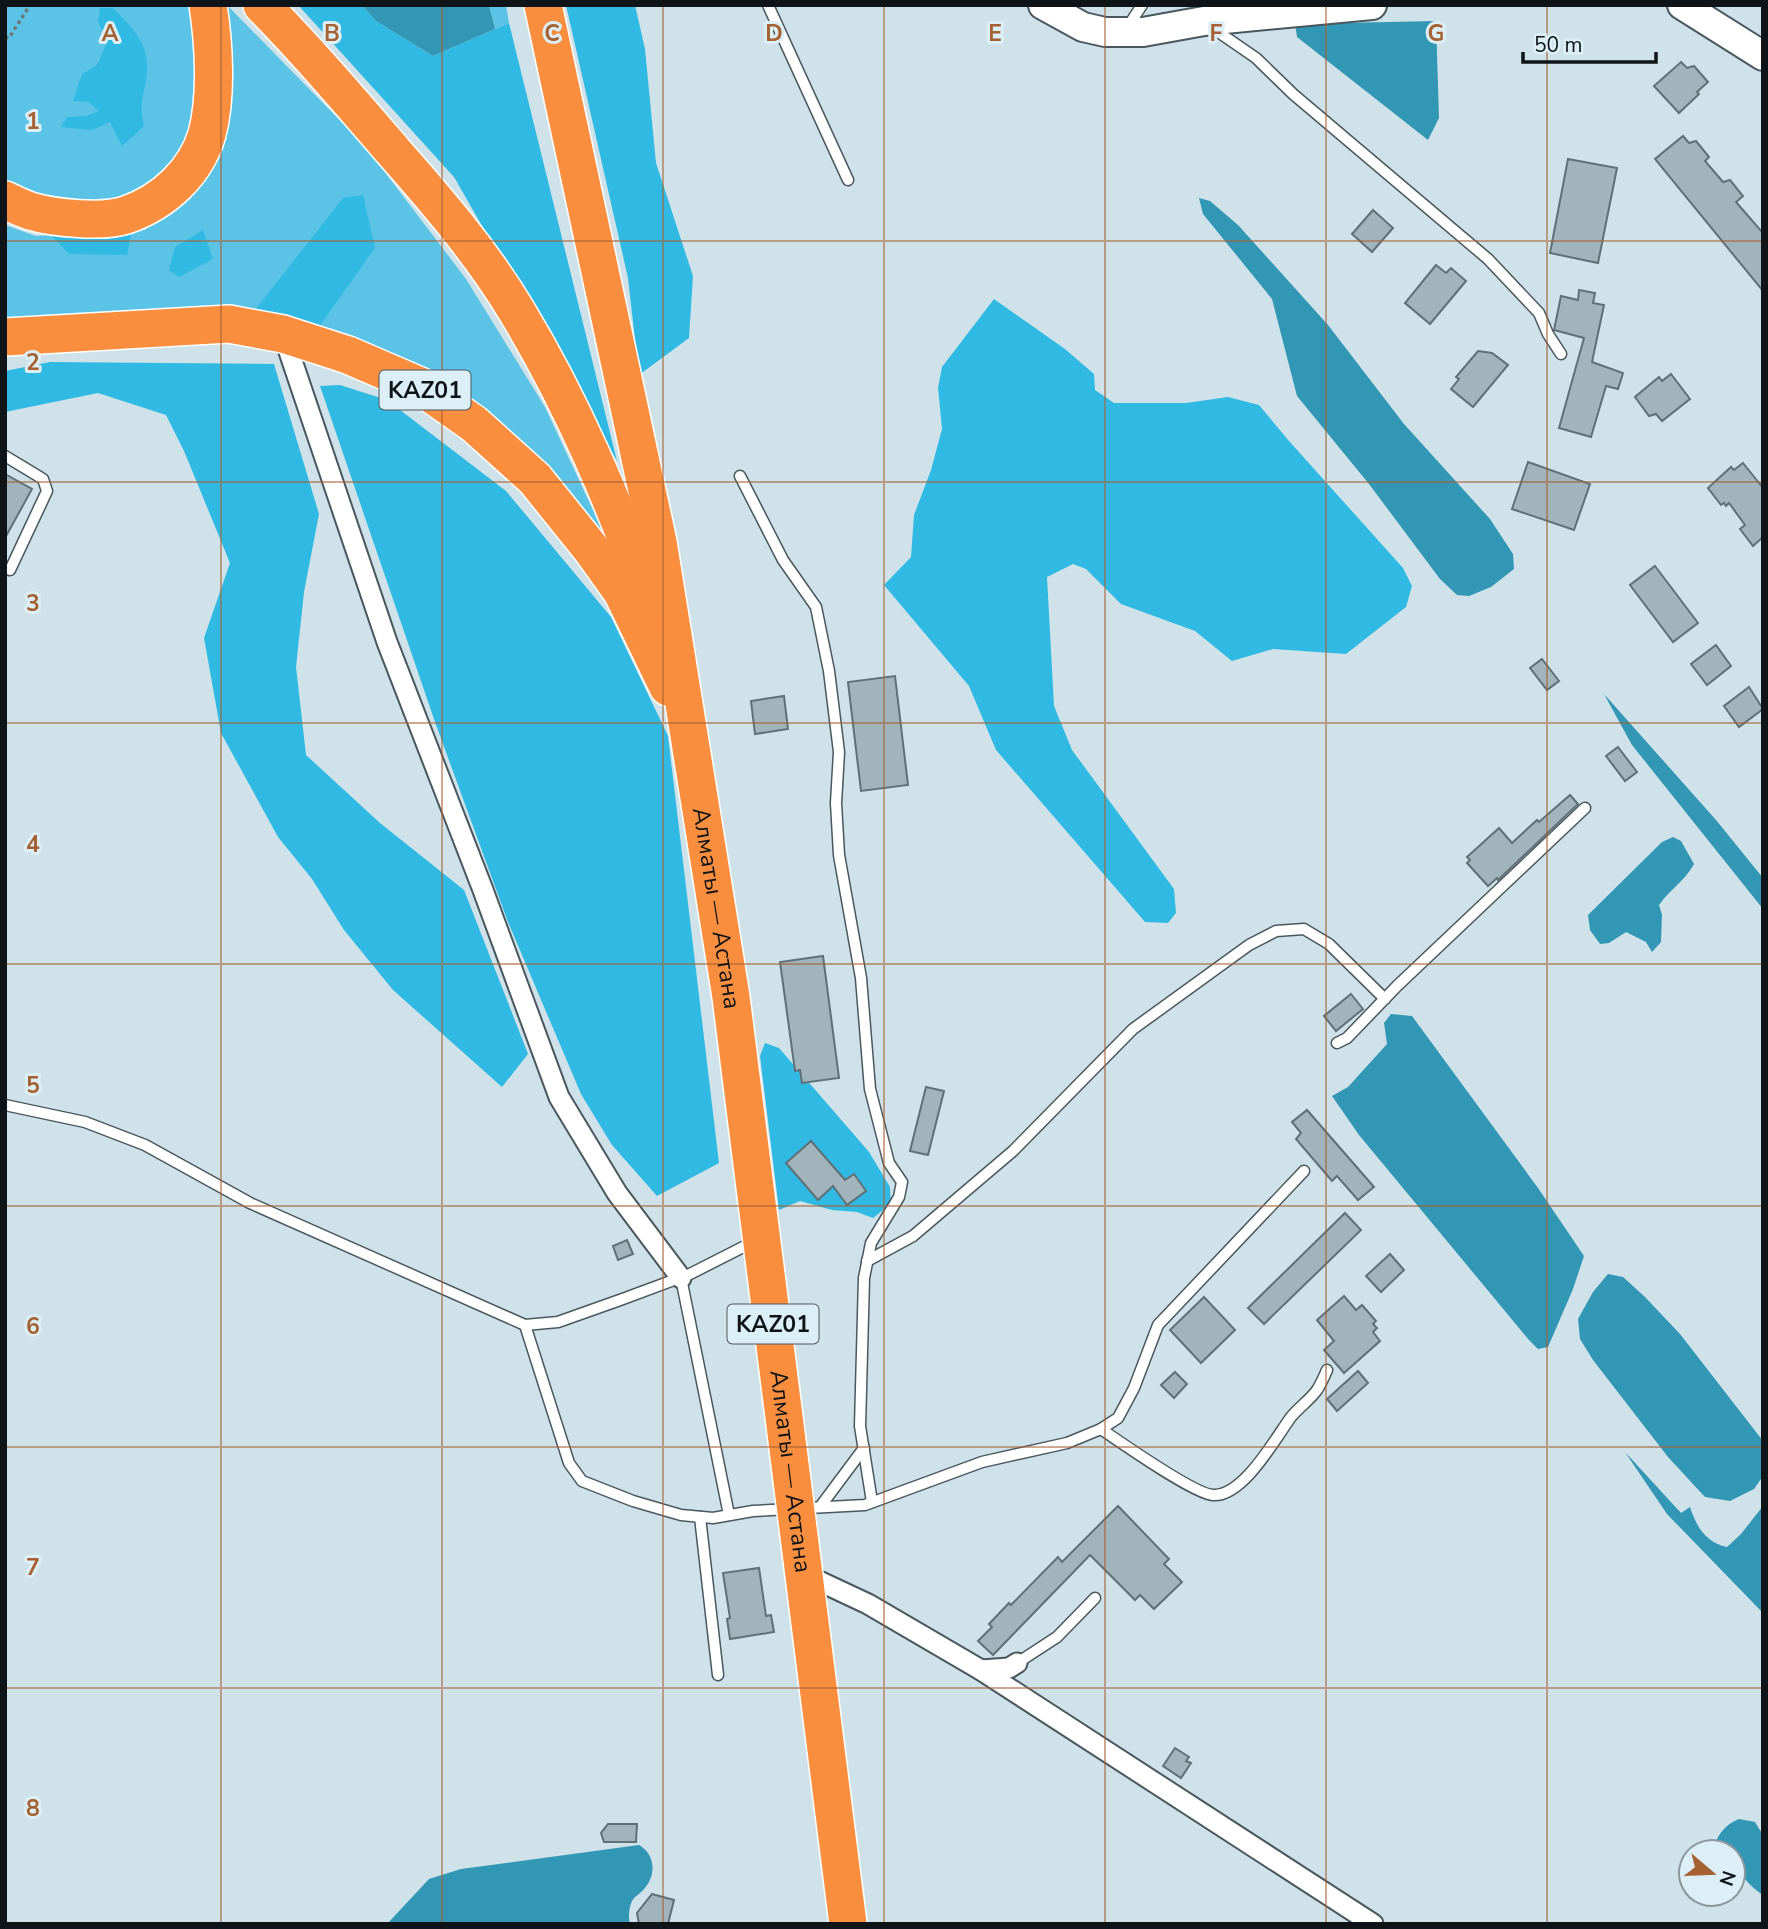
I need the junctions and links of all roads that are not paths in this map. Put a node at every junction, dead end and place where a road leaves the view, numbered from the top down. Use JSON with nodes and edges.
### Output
{"nodes":[{"id":1,"x":208,"y":5,"type":"edge"},
{"id":2,"x":262,"y":5,"type":"edge"},
{"id":3,"x":543,"y":5,"type":"edge"},
{"id":4,"x":768,"y":5,"type":"edge"},
{"id":5,"x":1043,"y":5,"type":"edge"},
{"id":6,"x":1142,"y":5,"type":"edge"},
{"id":7,"x":1180,"y":5,"type":"edge"},
{"id":8,"x":1372,"y":5,"type":"edge"},
{"id":9,"x":1682,"y":5,"type":"edge"},
{"id":10,"x":1204,"y":22,"type":"junction"},
{"id":11,"x":1125,"y":32,"type":"junction"},
{"id":12,"x":1763,"y":56,"type":"edge"},
{"id":13,"x":848,"y":180,"type":"dead end"},
{"id":14,"x":5,"y":200,"type":"edge"},
{"id":15,"x":283,"y":334,"type":"junction"},
{"id":16,"x":5,"y":337,"type":"edge"},
{"id":17,"x":1561,"y":354,"type":"dead end"},
{"id":18,"x":5,"y":456,"type":"edge"},
{"id":19,"x":740,"y":476,"type":"dead end"},
{"id":20,"x":10,"y":570,"type":"dead end"},
{"id":21,"x":686,"y":726,"type":"junction"},
{"id":22,"x":1586,"y":808,"type":"dead end"},
{"id":23,"x":1385,"y":999,"type":"junction"},
{"id":24,"x":1337,"y":1043,"type":"dead end"},
{"id":25,"x":5,"y":1104,"type":"edge"},
{"id":26,"x":1304,"y":1171,"type":"dead end"},
{"id":27,"x":762,"y":1237,"type":"junction"},
{"id":28,"x":867,"y":1261,"type":"junction"},
{"id":29,"x":681,"y":1278,"type":"junction"},
{"id":30,"x":525,"y":1325,"type":"junction"},
{"id":31,"x":1327,"y":1370,"type":"dead end"},
{"id":32,"x":1101,"y":1429,"type":"junction"},
{"id":33,"x":863,"y":1448,"type":"junction"},
{"id":34,"x":872,"y":1502,"type":"junction"},
{"id":35,"x":808,"y":1508,"type":"junction"},
{"id":36,"x":729,"y":1515,"type":"junction"},
{"id":37,"x":700,"y":1517,"type":"junction"},
{"id":38,"x":804,"y":1574,"type":"junction"},
{"id":39,"x":1095,"y":1598,"type":"dead end"},
{"id":40,"x":1017,"y":1663,"type":"joint"},
{"id":41,"x":981,"y":1670,"type":"junction"},
{"id":42,"x":718,"y":1675,"type":"dead end"},
{"id":43,"x":848,"y":1924,"type":"edge"},
{"id":44,"x":1373,"y":1924,"type":"edge"}],
"edges":[{"from":1,"to":14,"type":"highway"},
{"from":2,"to":21,"type":"highway","number":"KАZ01"},
{"from":3,"to":21,"type":"highway","number":"KАZ01"},
{"from":4,"to":13,"type":"lane"},
{"from":5,"to":11,"type":"street"},
{"from":6,"to":11,"type":"lane"},
{"from":7,"to":10,"type":"street"},
{"from":8,"to":10,"type":"street"},
{"from":9,"to":12,"type":"street"},
{"from":10,"to":11,"type":"street"},
{"from":10,"to":17,"type":"lane"},
{"from":15,"to":16,"type":"highway","number":"KАZ01"},
{"from":15,"to":21,"type":"highway","number":"KАZ01"},
{"from":15,"to":29,"type":"street"},
{"from":18,"to":20,"type":"lane"},
{"from":19,"to":28,"type":"lane"},
{"from":21,"to":27,"type":"highway","name":"Алматы — Астана","number":"KАZ01"},
{"from":22,"to":23,"type":"lane"},
{"from":23,"to":24,"type":"lane"},
{"from":23,"to":28,"type":"lane"},
{"from":25,"to":30,"type":"lane"},
{"from":26,"to":32,"type":"lane"},
{"from":27,"to":29,"type":"lane"},
{"from":27,"to":35,"type":"highway","name":"Алматы — Астана","number":"KАZ01"},
{"from":28,"to":33,"type":"lane"},
{"from":29,"to":30,"type":"lane"},
{"from":29,"to":36,"type":"lane"},
{"from":30,"to":37,"type":"lane"},
{"from":31,"to":32,"type":"lane"},
{"from":32,"to":34,"type":"lane"},
{"from":33,"to":34,"type":"lane"},
{"from":33,"to":35,"type":"lane"},
{"from":34,"to":35,"type":"lane"},
{"from":35,"to":36,"type":"lane"},
{"from":35,"to":38,"type":"highway","name":"Алматы — Астана","number":"KАZ01"},
{"from":36,"to":37,"type":"lane"},
{"from":37,"to":42,"type":"lane"},
{"from":38,"to":41,"type":"street"},
{"from":38,"to":43,"type":"highway","name":"Алматы — Астана","number":"KАZ01"},
{"from":39,"to":40,"type":"lane"},
{"from":40,"to":41,"type":"street"},
{"from":41,"to":44,"type":"street"}]}
